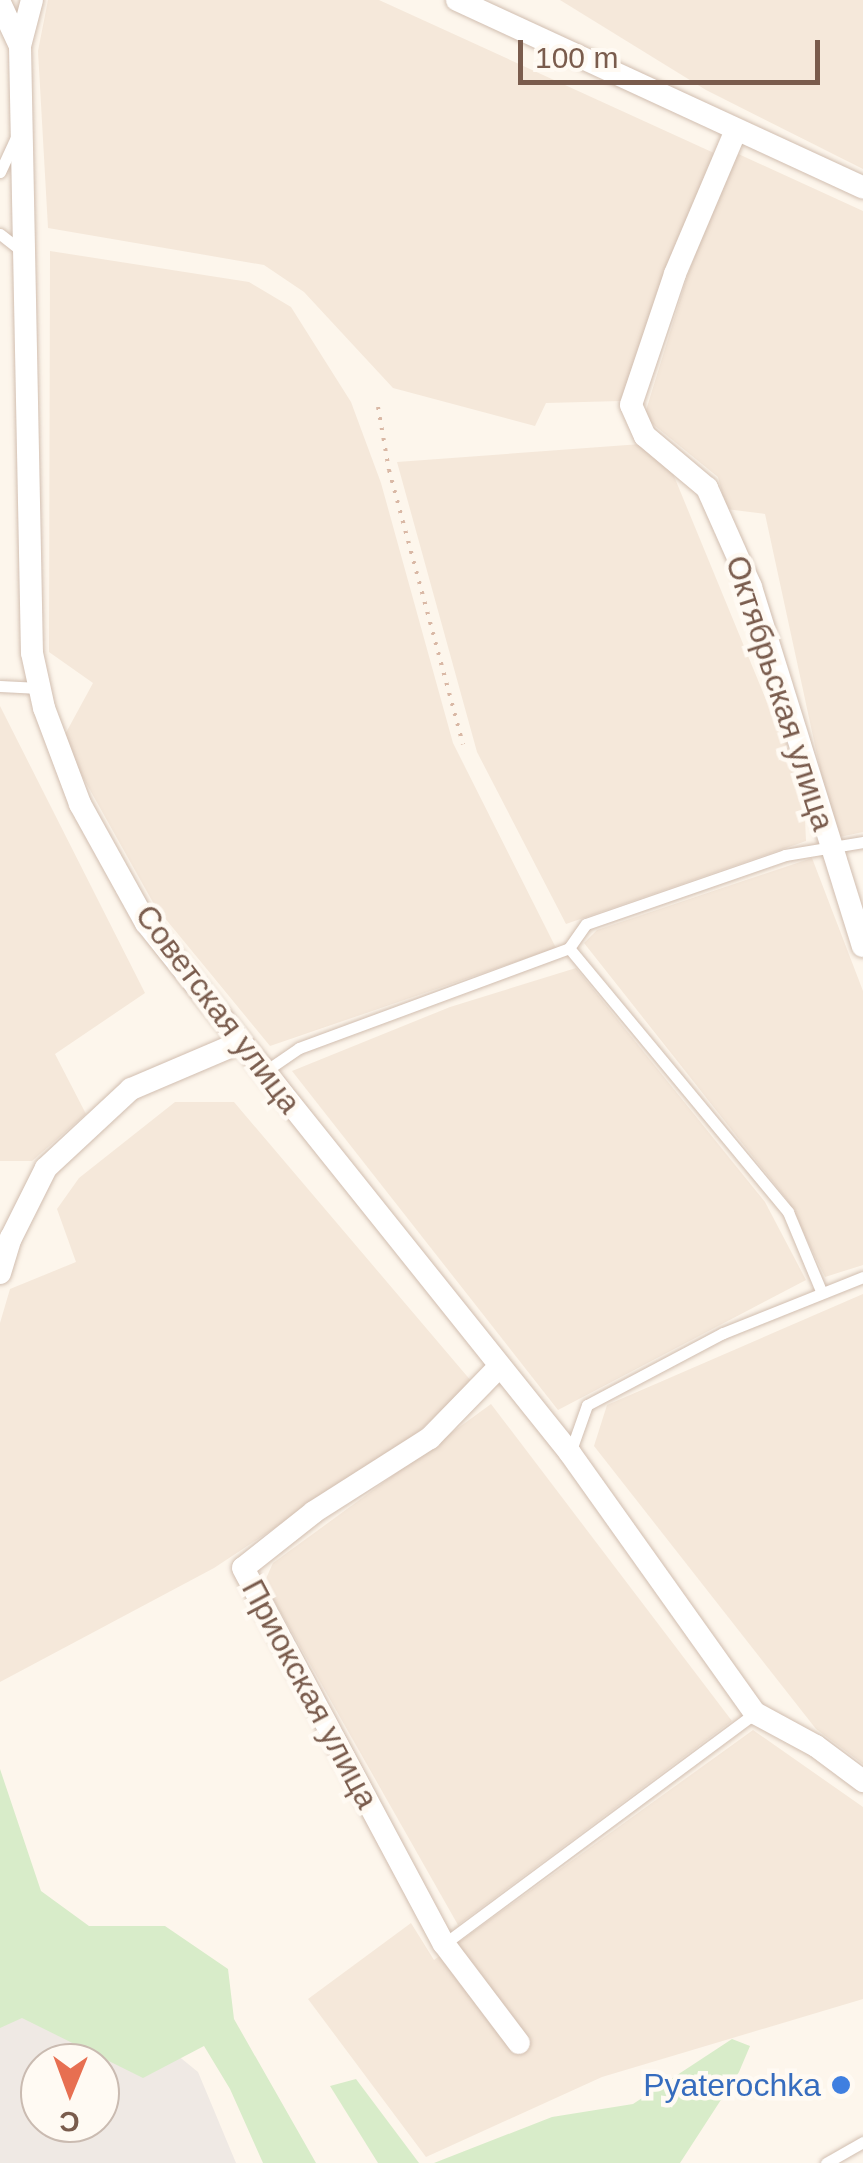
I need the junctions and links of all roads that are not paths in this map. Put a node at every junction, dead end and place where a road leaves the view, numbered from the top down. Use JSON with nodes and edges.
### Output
{"nodes":[{"id":1,"x":32,"y":0,"type":"edge"},
{"id":2,"x":457,"y":0,"type":"edge"},
{"id":3,"x":0,"y":3,"type":"edge"},
{"id":4,"x":20,"y":46,"type":"junction"},
{"id":5,"x":22,"y":125,"type":"junction"},
{"id":6,"x":736,"y":130,"type":"junction"},
{"id":7,"x":0,"y":172,"type":"edge"},
{"id":8,"x":863,"y":188,"type":"edge"},
{"id":9,"x":0,"y":234,"type":"edge"},
{"id":10,"x":24,"y":254,"type":"junction"},
{"id":11,"x":0,"y":686,"type":"edge"},
{"id":12,"x":39,"y":688,"type":"junction"},
{"id":13,"x":863,"y":842,"type":"edge"},
{"id":14,"x":828,"y":845,"type":"junction"},
{"id":15,"x":863,"y":946,"type":"edge"},
{"id":16,"x":569,"y":948,"type":"junction"},
{"id":17,"x":239,"y":1043,"type":"junction"},
{"id":18,"x":264,"y":1072,"type":"junction"},
{"id":19,"x":0,"y":1273,"type":"edge"},
{"id":20,"x":863,"y":1278,"type":"edge"},
{"id":21,"x":821,"y":1291,"type":"junction"},
{"id":22,"x":498,"y":1368,"type":"junction"},
{"id":23,"x":570,"y":1453,"type":"junction"},
{"id":24,"x":755,"y":1713,"type":"junction"},
{"id":25,"x":863,"y":1781,"type":"edge"},
{"id":26,"x":444,"y":1944,"type":"junction"},
{"id":27,"x":519,"y":2043,"type":"dead end"},
{"id":28,"x":863,"y":2142,"type":"edge"},
{"id":29,"x":826,"y":2163,"type":"edge"}],
"edges":[{"from":1,"to":4,"type":"street","name":"Советская улица"},
{"from":2,"to":6,"type":"street"},
{"from":3,"to":4,"type":"street","name":"Советская улица"},
{"from":4,"to":5,"type":"street","name":"Советская улица"},
{"from":5,"to":7,"type":"lane"},
{"from":5,"to":10,"type":"street","name":"Советская улица"},
{"from":6,"to":8,"type":"street"},
{"from":6,"to":14,"type":"street","name":"Октябрьская улица"},
{"from":9,"to":10,"type":"lane"},
{"from":10,"to":12,"type":"street","name":"Советская улица"},
{"from":11,"to":12,"type":"lane"},
{"from":12,"to":17,"type":"street","name":"Советская улица"},
{"from":13,"to":14,"type":"lane"},
{"from":14,"to":15,"type":"street","name":"Октябрьская улица"},
{"from":14,"to":16,"type":"lane"},
{"from":16,"to":18,"type":"lane"},
{"from":16,"to":21,"type":"lane"},
{"from":17,"to":18,"type":"street","name":"Советская улица"},
{"from":17,"to":19,"type":"street"},
{"from":18,"to":22,"type":"street","name":"Советская улица"},
{"from":20,"to":21,"type":"lane"},
{"from":21,"to":23,"type":"lane"},
{"from":22,"to":23,"type":"street","name":"Советская улица"},
{"from":22,"to":26,"type":"street","name":"Приокская улица"},
{"from":23,"to":24,"type":"street","name":"Советская улица"},
{"from":24,"to":25,"type":"street","name":"Советская улица"},
{"from":24,"to":26,"type":"lane"},
{"from":26,"to":27,"type":"street","name":"Приокская улица"},
{"from":28,"to":29,"type":"lane"}]}
